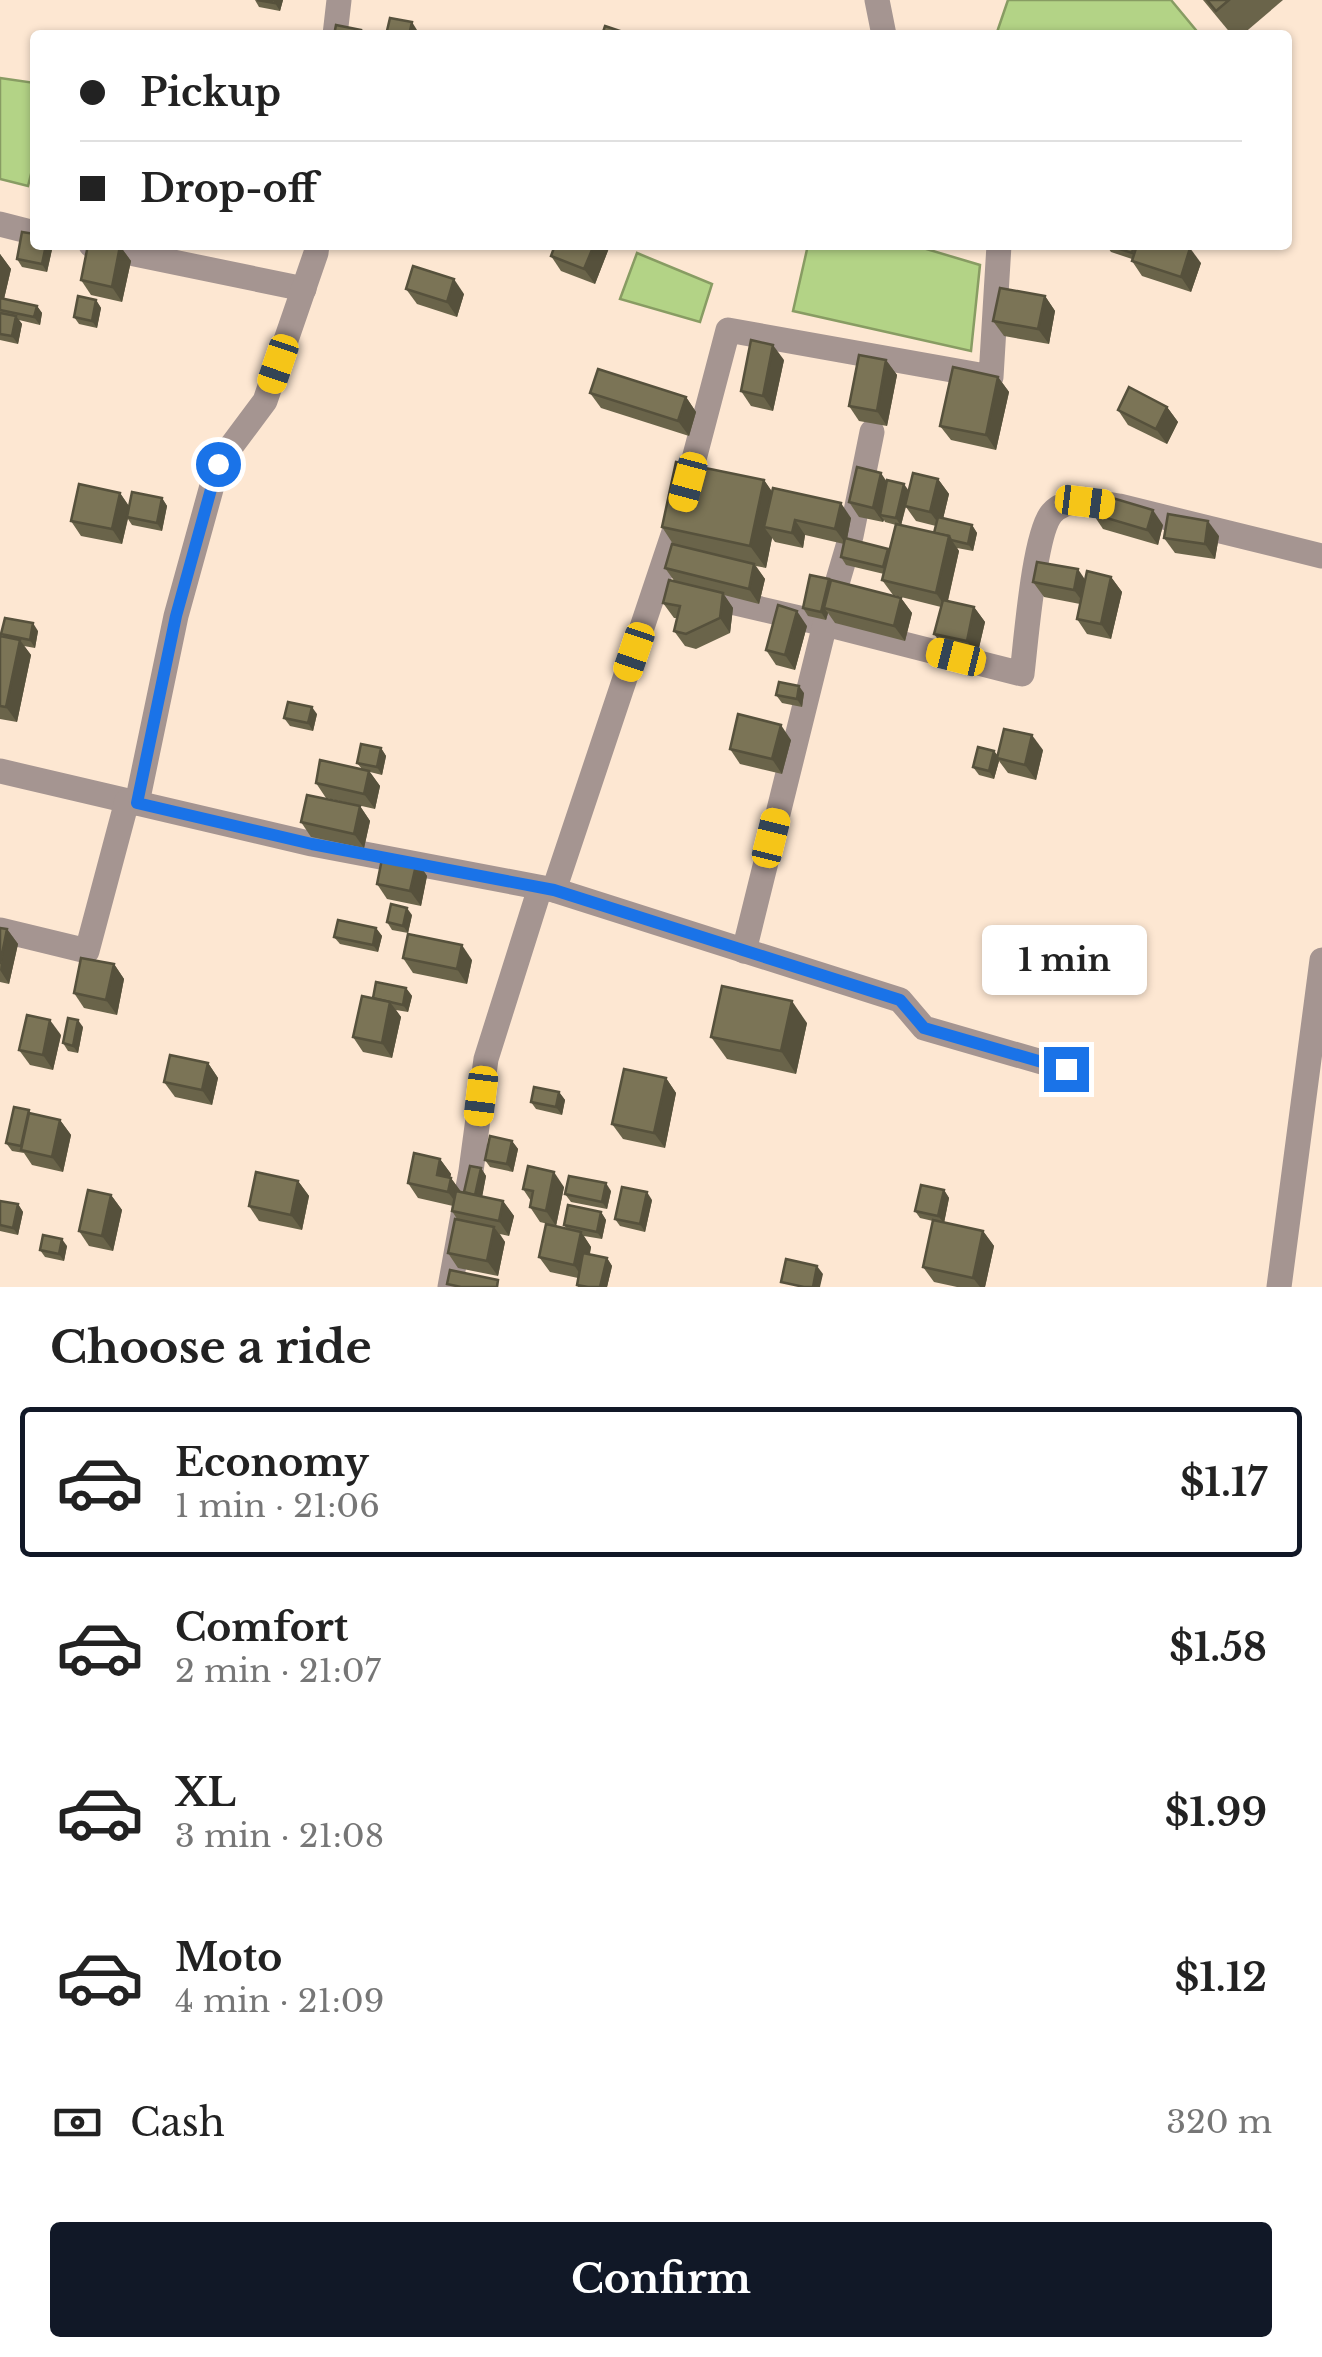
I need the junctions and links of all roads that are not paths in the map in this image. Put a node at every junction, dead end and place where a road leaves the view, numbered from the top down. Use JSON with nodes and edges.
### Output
{"nodes":[{"id":1,"x":339,"y":0,"type":"edge"},
{"id":2,"x":878,"y":0,"type":"edge"},
{"id":3,"x":336,"y":30,"type":"edge"},
{"id":4,"x":883,"y":30,"type":"edge"},
{"id":5,"x":0,"y":224,"type":"edge"},
{"id":6,"x":30,"y":231,"type":"edge"},
{"id":7,"x":115,"y":250,"type":"edge"},
{"id":8,"x":316,"y":250,"type":"edge"},
{"id":9,"x":999,"y":250,"type":"edge"},
{"id":10,"x":304,"y":289,"type":"junction"},
{"id":11,"x":872,"y":432,"type":"dead end"},
{"id":12,"x":1322,"y":556,"type":"edge"},
{"id":13,"x":656,"y":584,"type":"junction"},
{"id":14,"x":825,"y":624,"type":"junction"},
{"id":15,"x":0,"y":772,"type":"edge"},
{"id":16,"x":132,"y":802,"type":"junction"},
{"id":17,"x":547,"y":889,"type":"junction"},
{"id":18,"x":0,"y":930,"type":"edge"},
{"id":19,"x":744,"y":950,"type":"junction"},
{"id":20,"x":1322,"y":960,"type":"edge"},
{"id":21,"x":1066,"y":1069,"type":"dead end"},
{"id":22,"x":450,"y":1287,"type":"edge"},
{"id":23,"x":1280,"y":1287,"type":"edge"}],
"edges":[{"from":1,"to":3,"type":"street"},
{"from":2,"to":4,"type":"street"},
{"from":5,"to":6,"type":"street"},
{"from":7,"to":10,"type":"street"},
{"from":8,"to":10,"type":"street"},
{"from":9,"to":13,"type":"street"},
{"from":10,"to":16,"type":"street"},
{"from":11,"to":14,"type":"street"},
{"from":12,"to":14,"type":"street"},
{"from":13,"to":14,"type":"street"},
{"from":13,"to":17,"type":"street"},
{"from":14,"to":19,"type":"street"},
{"from":15,"to":16,"type":"street"},
{"from":16,"to":17,"type":"street"},
{"from":16,"to":18,"type":"street"},
{"from":17,"to":19,"type":"street"},
{"from":17,"to":22,"type":"street"},
{"from":19,"to":21,"type":"street"},
{"from":20,"to":23,"type":"street"}]}
